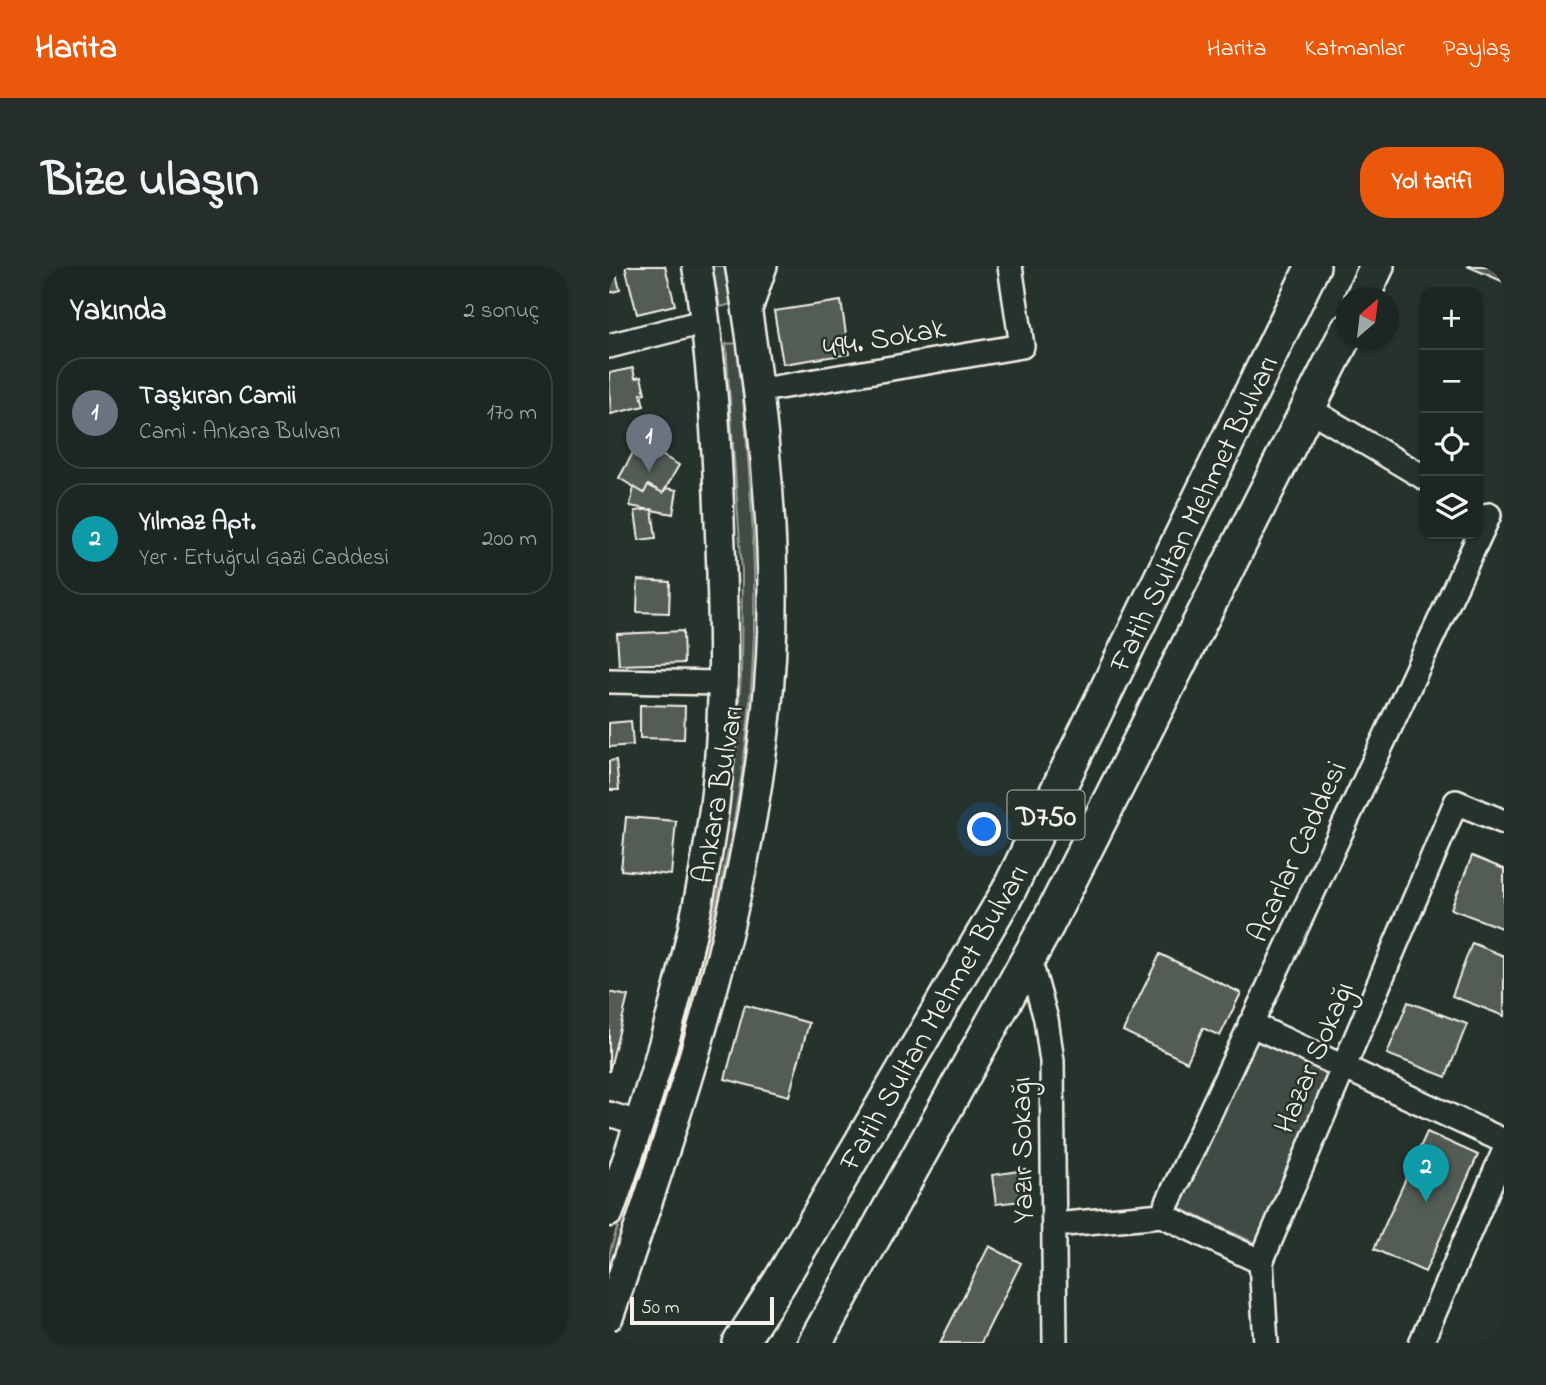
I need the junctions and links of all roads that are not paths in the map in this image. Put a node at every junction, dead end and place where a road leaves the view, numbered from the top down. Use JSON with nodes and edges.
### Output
{"nodes":[{"id":1,"x":697,"y":266,"type":"edge"},
{"id":2,"x":740,"y":266,"type":"edge"},
{"id":3,"x":765,"y":266,"type":"edge"},
{"id":4,"x":1010,"y":266,"type":"edge"},
{"id":5,"x":1313,"y":266,"type":"edge"},
{"id":6,"x":1377,"y":266,"type":"edge"},
{"id":7,"x":1367,"y":287,"type":"edge"},
{"id":8,"x":748,"y":316,"type":"junction"},
{"id":9,"x":707,"y":321,"type":"junction"},
{"id":10,"x":609,"y":346,"type":"edge"},
{"id":11,"x":1337,"y":350,"type":"edge"},
{"id":12,"x":756,"y":391,"type":"junction"},
{"id":13,"x":1309,"y":409,"type":"junction"},
{"id":14,"x":1422,"y":476,"type":"edge"},
{"id":15,"x":1490,"y":516,"type":"edge"},
{"id":16,"x":609,"y":681,"type":"edge"},
{"id":17,"x":723,"y":682,"type":"junction"},
{"id":18,"x":1504,"y":822,"type":"edge"},
{"id":19,"x":1029,"y":958,"type":"junction"},
{"id":20,"x":1250,"y":1024,"type":"junction"},
{"id":21,"x":1342,"y":1068,"type":"junction"},
{"id":22,"x":609,"y":1114,"type":"edge"},
{"id":23,"x":638,"y":1123,"type":"junction"},
{"id":24,"x":1504,"y":1141,"type":"edge"},
{"id":25,"x":1504,"y":1152,"type":"edge"},
{"id":26,"x":609,"y":1212,"type":"edge"},
{"id":27,"x":1162,"y":1215,"type":"junction"},
{"id":28,"x":1054,"y":1225,"type":"junction"},
{"id":29,"x":1261,"y":1262,"type":"junction"},
{"id":30,"x":609,"y":1316,"type":"edge"},
{"id":31,"x":740,"y":1343,"type":"edge"},
{"id":32,"x":815,"y":1343,"type":"edge"},
{"id":33,"x":1055,"y":1343,"type":"edge"},
{"id":34,"x":1266,"y":1343,"type":"edge"},
{"id":35,"x":1421,"y":1343,"type":"edge"}],
"edges":[{"from":1,"to":9,"type":"main road","name":"Ankara Bulvarı"},
{"from":2,"to":8,"type":"main road","name":"Ankara Bulvarı"},
{"from":3,"to":8,"type":"street"},
{"from":4,"to":12,"type":"street","name":"494. Sokak"},
{"from":5,"to":31,"type":"highway","name":"Fatih Sultan Mehmet Bulvarı","number":"D750"},
{"from":6,"to":7,"type":"highway"},
{"from":8,"to":9,"type":"main road"},
{"from":8,"to":12,"type":"main road","name":"Ankara Bulvarı"},
{"from":9,"to":10,"type":"street"},
{"from":9,"to":17,"type":"main road","name":"Ankara Bulvarı"},
{"from":11,"to":13,"type":"highway","name":"Fatih Sultan Mehmet Bulvarı","number":"D750"},
{"from":12,"to":30,"type":"main road","name":"Ankara Bulvarı"},
{"from":13,"to":14,"type":"street"},
{"from":13,"to":19,"type":"highway","name":"Fatih Sultan Mehmet Bulvarı","number":"D750"},
{"from":15,"to":20,"type":"street","name":"Acarlar Caddesi"},
{"from":16,"to":17,"type":"street"},
{"from":17,"to":23,"type":"main road","name":"Ankara Bulvarı"},
{"from":18,"to":21,"type":"street","name":"Hazar Sokağı"},
{"from":19,"to":28,"type":"street","name":"Yazır Sokağı"},
{"from":19,"to":32,"type":"highway","name":"Fatih Sultan Mehmet Bulvarı","number":"D750"},
{"from":20,"to":21,"type":"street"},
{"from":20,"to":27,"type":"street","name":"Acarlar Caddesi"},
{"from":21,"to":24,"type":"street"},
{"from":21,"to":29,"type":"street","name":"Hazar Sokağı"},
{"from":22,"to":23,"type":"street"},
{"from":23,"to":26,"type":"main road","name":"Ankara Bulvarı"},
{"from":25,"to":35,"type":"street"},
{"from":27,"to":28,"type":"street"},
{"from":27,"to":29,"type":"street"},
{"from":28,"to":33,"type":"street","name":"Yazır Sokağı"},
{"from":29,"to":34,"type":"street","name":"Hazar Sokağı"}]}
